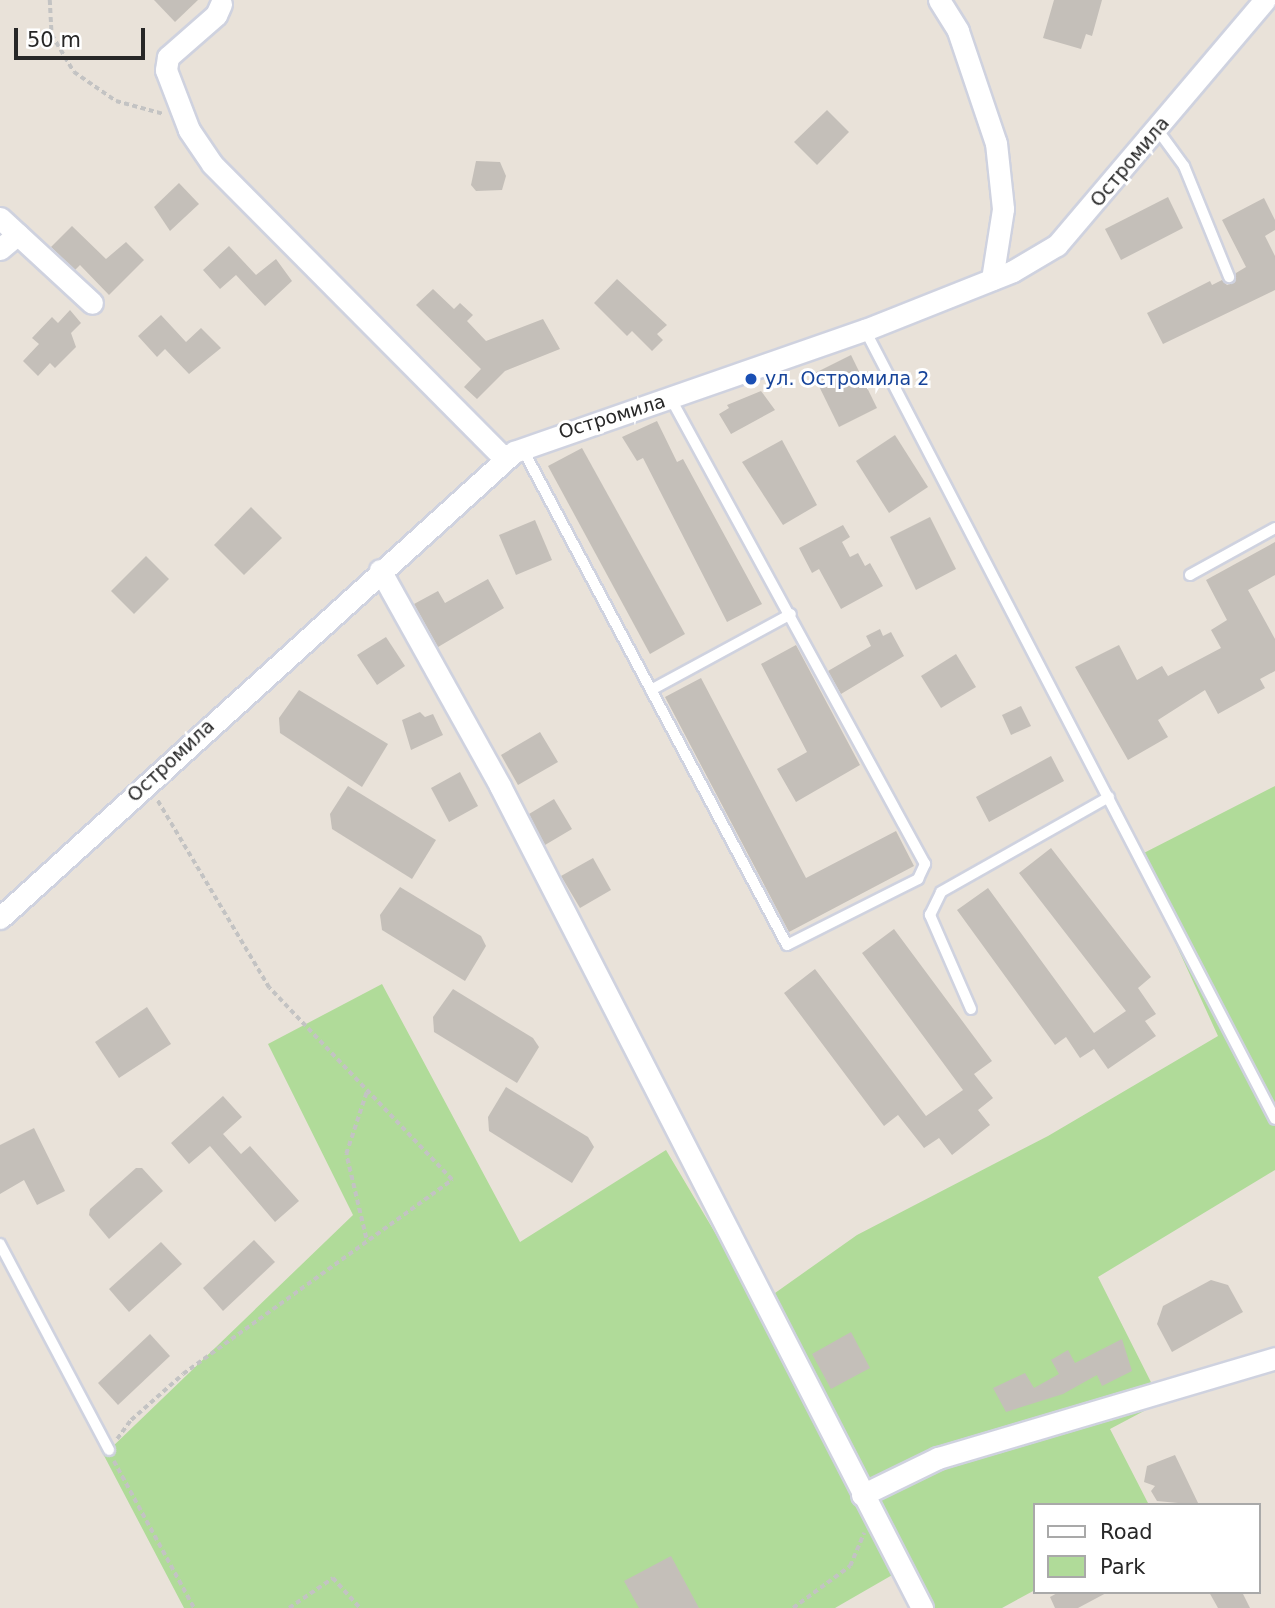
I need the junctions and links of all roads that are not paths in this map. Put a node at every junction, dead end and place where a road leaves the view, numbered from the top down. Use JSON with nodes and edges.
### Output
{"nodes":[{"id":1,"x":939,"y":0,"type":"edge"},
{"id":2,"x":1265,"y":0,"type":"edge"},
{"id":3,"x":221,"y":4,"type":"dead end"},
{"id":4,"x":1157,"y":129,"type":"junction"},
{"id":5,"x":0,"y":218,"type":"edge"},
{"id":6,"x":18,"y":234,"type":"junction"},
{"id":7,"x":0,"y":249,"type":"edge"},
{"id":8,"x":1229,"y":277,"type":"dead end"},
{"id":9,"x":992,"y":279,"type":"junction"},
{"id":10,"x":92,"y":303,"type":"dead end"},
{"id":11,"x":865,"y":330,"type":"junction"},
{"id":12,"x":671,"y":399,"type":"junction"},
{"id":13,"x":514,"y":454,"type":"junction"},
{"id":14,"x":1275,"y":528,"type":"edge"},
{"id":15,"x":380,"y":570,"type":"junction"},
{"id":16,"x":1190,"y":575,"type":"dead end"},
{"id":17,"x":791,"y":614,"type":"junction"},
{"id":18,"x":651,"y":690,"type":"junction"},
{"id":19,"x":1109,"y":797,"type":"junction"},
{"id":20,"x":0,"y":918,"type":"edge"},
{"id":21,"x":971,"y":1009,"type":"dead end"},
{"id":22,"x":1275,"y":1119,"type":"edge"},
{"id":23,"x":0,"y":1244,"type":"edge"},
{"id":24,"x":1275,"y":1358,"type":"edge"},
{"id":25,"x":109,"y":1450,"type":"road end"},
{"id":26,"x":862,"y":1495,"type":"junction"},
{"id":27,"x":922,"y":1608,"type":"edge"}],
"edges":[{"from":1,"to":9,"type":"street"},
{"from":2,"to":4,"type":"street","name":"Остромила"},
{"from":3,"to":13,"type":"street"},
{"from":4,"to":8,"type":"lane"},
{"from":4,"to":9,"type":"street","name":"Остромила"},
{"from":5,"to":6,"type":"street"},
{"from":6,"to":7,"type":"street"},
{"from":6,"to":10,"type":"street"},
{"from":9,"to":11,"type":"street","name":"Остромила"},
{"from":11,"to":12,"type":"street","name":"Остромила"},
{"from":11,"to":19,"type":"lane"},
{"from":12,"to":13,"type":"street","name":"Остромила"},
{"from":12,"to":17,"type":"lane"},
{"from":13,"to":15,"type":"street","name":"Остромила"},
{"from":13,"to":18,"type":"lane"},
{"from":14,"to":16,"type":"lane"},
{"from":15,"to":20,"type":"street","name":"Остромила"},
{"from":15,"to":26,"type":"street"},
{"from":17,"to":18,"type":"lane"},
{"from":17,"to":18,"type":"lane"},
{"from":19,"to":21,"type":"lane"},
{"from":19,"to":22,"type":"lane"},
{"from":23,"to":25,"type":"lane"},
{"from":24,"to":26,"type":"street"},
{"from":26,"to":27,"type":"street"}]}
